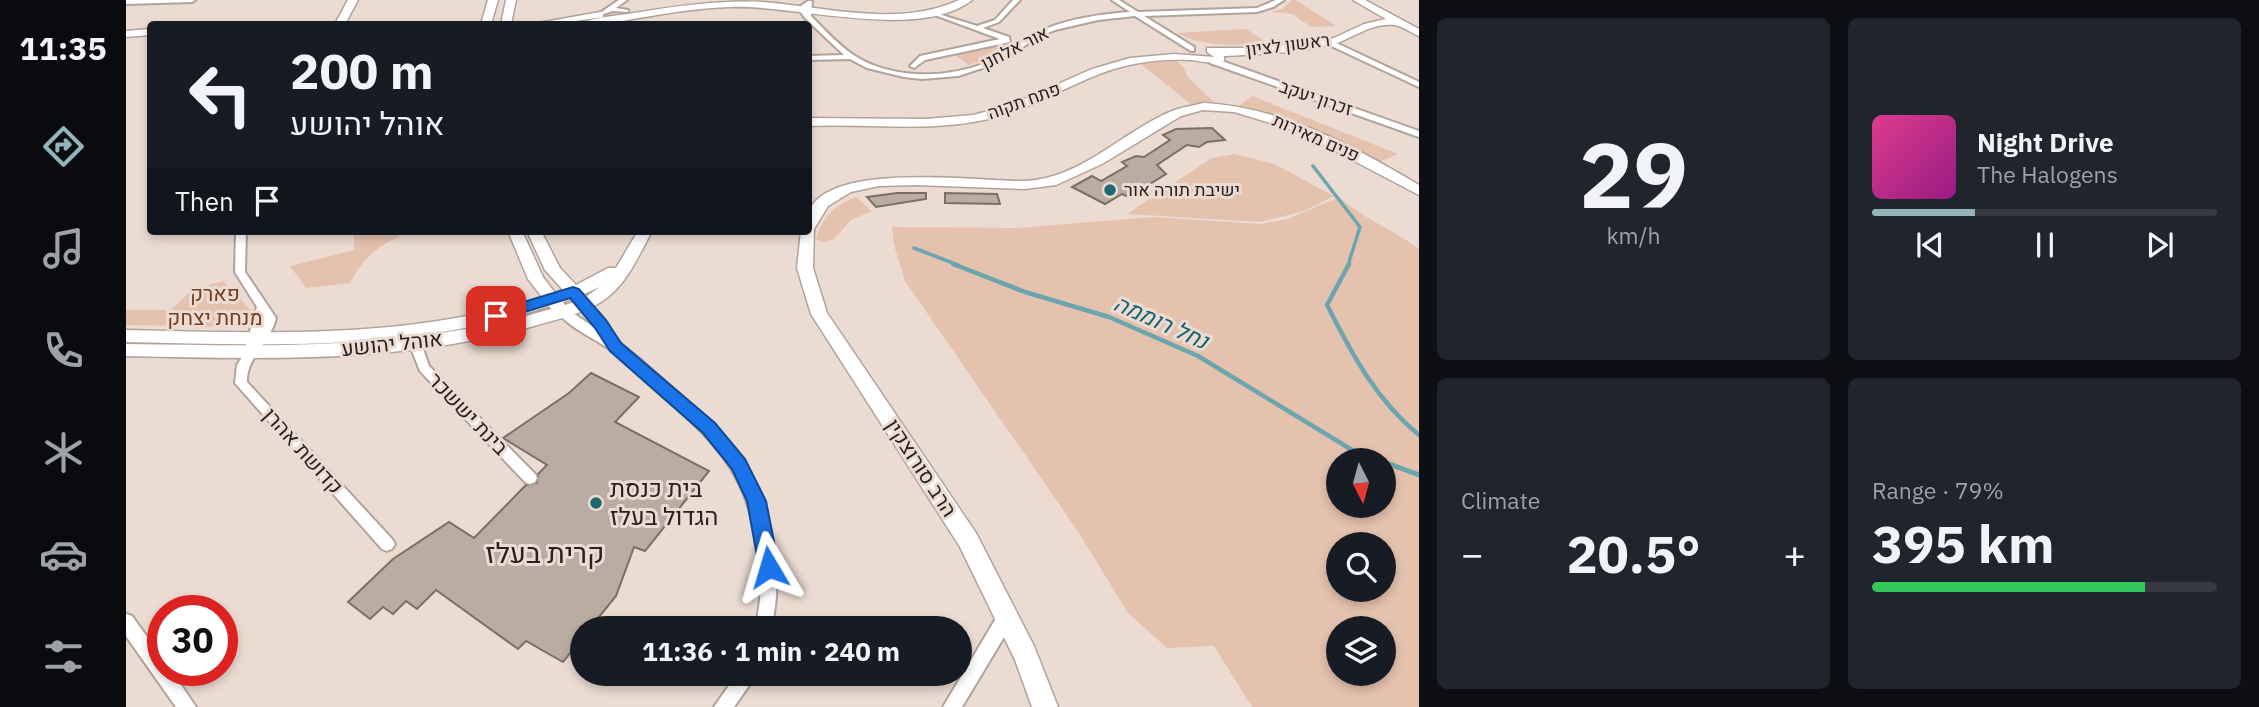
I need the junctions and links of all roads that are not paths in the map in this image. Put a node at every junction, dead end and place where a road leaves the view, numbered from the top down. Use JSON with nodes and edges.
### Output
{"nodes":[{"id":1,"x":192,"y":0,"type":"edge"},
{"id":2,"x":353,"y":0,"type":"edge"},
{"id":3,"x":493,"y":0,"type":"edge"},
{"id":4,"x":511,"y":0,"type":"edge"},
{"id":5,"x":624,"y":0,"type":"edge"},
{"id":6,"x":697,"y":0,"type":"edge"},
{"id":7,"x":789,"y":0,"type":"edge"},
{"id":8,"x":942,"y":0,"type":"edge"},
{"id":9,"x":967,"y":0,"type":"edge"},
{"id":10,"x":1017,"y":0,"type":"edge"},
{"id":11,"x":1115,"y":0,"type":"edge"},
{"id":12,"x":1281,"y":0,"type":"edge"},
{"id":13,"x":1358,"y":0,"type":"edge"},
{"id":14,"x":126,"y":2,"type":"edge"},
{"id":15,"x":612,"y":9,"type":"junction"},
{"id":16,"x":807,"y":9,"type":"junction"},
{"id":17,"x":626,"y":11,"type":"junction"},
{"id":18,"x":934,"y":13,"type":"junction"},
{"id":19,"x":602,"y":14,"type":"junction"},
{"id":20,"x":1138,"y":16,"type":"junction"},
{"id":21,"x":1368,"y":20,"type":"junction"},
{"id":22,"x":342,"y":21,"type":"edge"},
{"id":23,"x":487,"y":21,"type":"edge"},
{"id":24,"x":507,"y":21,"type":"edge"},
{"id":25,"x":557,"y":21,"type":"edge"},
{"id":26,"x":607,"y":21,"type":"edge"},
{"id":27,"x":1394,"y":23,"type":"junction"},
{"id":28,"x":975,"y":29,"type":"junction"},
{"id":29,"x":147,"y":32,"type":"edge"},
{"id":30,"x":126,"y":34,"type":"edge"},
{"id":31,"x":1418,"y":36,"type":"edge"},
{"id":32,"x":147,"y":38,"type":"edge"},
{"id":33,"x":1007,"y":40,"type":"junction"},
{"id":34,"x":126,"y":41,"type":"edge"},
{"id":35,"x":1330,"y":42,"type":"junction"},
{"id":36,"x":1022,"y":45,"type":"junction"},
{"id":37,"x":1192,"y":53,"type":"junction"},
{"id":38,"x":852,"y":57,"type":"junction"},
{"id":39,"x":1216,"y":57,"type":"junction"},
{"id":40,"x":812,"y":58,"type":"edge"},
{"id":41,"x":914,"y":66,"type":"dead end"},
{"id":42,"x":1419,"y":85,"type":"edge"},
{"id":43,"x":1206,"y":107,"type":"joint"},
{"id":44,"x":812,"y":122,"type":"edge"},
{"id":45,"x":1419,"y":134,"type":"edge"},
{"id":46,"x":1419,"y":191,"type":"edge"},
{"id":47,"x":812,"y":220,"type":"edge"},
{"id":48,"x":241,"y":235,"type":"edge"},
{"id":49,"x":517,"y":235,"type":"edge"},
{"id":50,"x":536,"y":235,"type":"edge"},
{"id":51,"x":643,"y":235,"type":"edge"},
{"id":52,"x":808,"y":235,"type":"edge"},
{"id":53,"x":579,"y":298,"type":"junction"},
{"id":54,"x":557,"y":306,"type":"junction"},
{"id":55,"x":126,"y":336,"type":"edge"},
{"id":56,"x":255,"y":343,"type":"junction"},
{"id":57,"x":415,"y":343,"type":"junction"},
{"id":58,"x":616,"y":347,"type":"junction"},
{"id":59,"x":126,"y":350,"type":"edge"},
{"id":60,"x":530,"y":478,"type":"dead end"},
{"id":61,"x":387,"y":544,"type":"dead end"},
{"id":62,"x":765,"y":616,"type":"edge"},
{"id":63,"x":1007,"y":616,"type":"junction"},
{"id":64,"x":126,"y":622,"type":"edge"},
{"id":65,"x":739,"y":686,"type":"edge"},
{"id":66,"x":187,"y":707,"type":"edge"},
{"id":67,"x":723,"y":707,"type":"edge"},
{"id":68,"x":952,"y":707,"type":"edge"},
{"id":69,"x":1045,"y":707,"type":"edge"}],
"edges":[{"from":1,"to":14,"type":"street"},
{"from":2,"to":22,"type":"street"},
{"from":3,"to":23,"type":"street"},
{"from":4,"to":24,"type":"street"},
{"from":5,"to":15,"type":"street"},
{"from":6,"to":17,"type":"street"},
{"from":7,"to":16,"type":"street"},
{"from":8,"to":16,"type":"street"},
{"from":9,"to":18,"type":"street"},
{"from":10,"to":28,"type":"street"},
{"from":11,"to":20,"type":"street"},
{"from":12,"to":20,"type":"street","name":"אור אלחנן"},
{"from":13,"to":21,"type":"street"},
{"from":15,"to":17,"type":"street"},
{"from":15,"to":19,"type":"street"},
{"from":16,"to":18,"type":"street"},
{"from":16,"to":26,"type":"street"},
{"from":16,"to":38,"type":"street"},
{"from":17,"to":19,"type":"street"},
{"from":18,"to":28,"type":"street"},
{"from":19,"to":25,"type":"street"},
{"from":20,"to":36,"type":"street","name":"אור אלחנן"},
{"from":20,"to":37,"type":"street"},
{"from":21,"to":27,"type":"street","name":"ראשון לציון"},
{"from":21,"to":27,"type":"street"},
{"from":21,"to":31,"type":"street"},
{"from":21,"to":35,"type":"street","name":"ראשון לציון"},
{"from":27,"to":31,"type":"street"},
{"from":28,"to":33,"type":"street"},
{"from":29,"to":30,"type":"street"},
{"from":32,"to":34,"type":"street"},
{"from":33,"to":36,"type":"street"},
{"from":33,"to":41,"type":"street"},
{"from":35,"to":39,"type":"street","name":"ראשון לציון"},
{"from":35,"to":42,"type":"street"},
{"from":36,"to":38,"type":"street","name":"אור אלחנן"},
{"from":37,"to":39,"type":"street","name":"ראשון לציון"},
{"from":37,"to":44,"type":"street","name":"פתח תקוה"},
{"from":38,"to":40,"type":"street"},
{"from":39,"to":45,"type":"street","name":"זכרון יעקב"},
{"from":43,"to":46,"type":"street","name":"פנים מאירות"},
{"from":43,"to":47,"type":"street","name":"הרב סורוצקין"},
{"from":48,"to":56,"type":"street"},
{"from":49,"to":54,"type":"street"},
{"from":50,"to":53,"type":"street"},
{"from":51,"to":53,"type":"street","name":"אוהל יהושע"},
{"from":52,"to":63,"type":"street","name":"הרב סורוצקין"},
{"from":53,"to":54,"type":"street","name":"אוהל יהושע"},
{"from":53,"to":58,"type":"street"},
{"from":54,"to":56,"type":"street","name":"אוהל יהושע"},
{"from":54,"to":57,"type":"street","name":"אוהל יהושע"},
{"from":54,"to":58,"type":"street"},
{"from":55,"to":56,"type":"street","name":"אוהל יהושע"},
{"from":56,"to":57,"type":"street","name":"אוהל יהושע"},
{"from":56,"to":59,"type":"street","name":"אוהל יהושע"},
{"from":56,"to":61,"type":"street","name":"קדושת אהרן"},
{"from":57,"to":60,"type":"street","name":"בינת יששכר"},
{"from":58,"to":62,"type":"street"},
{"from":63,"to":68,"type":"street"},
{"from":63,"to":69,"type":"street","name":"הרב סורוצקין"},
{"from":64,"to":66,"type":"street"},
{"from":65,"to":67,"type":"street"}]}
